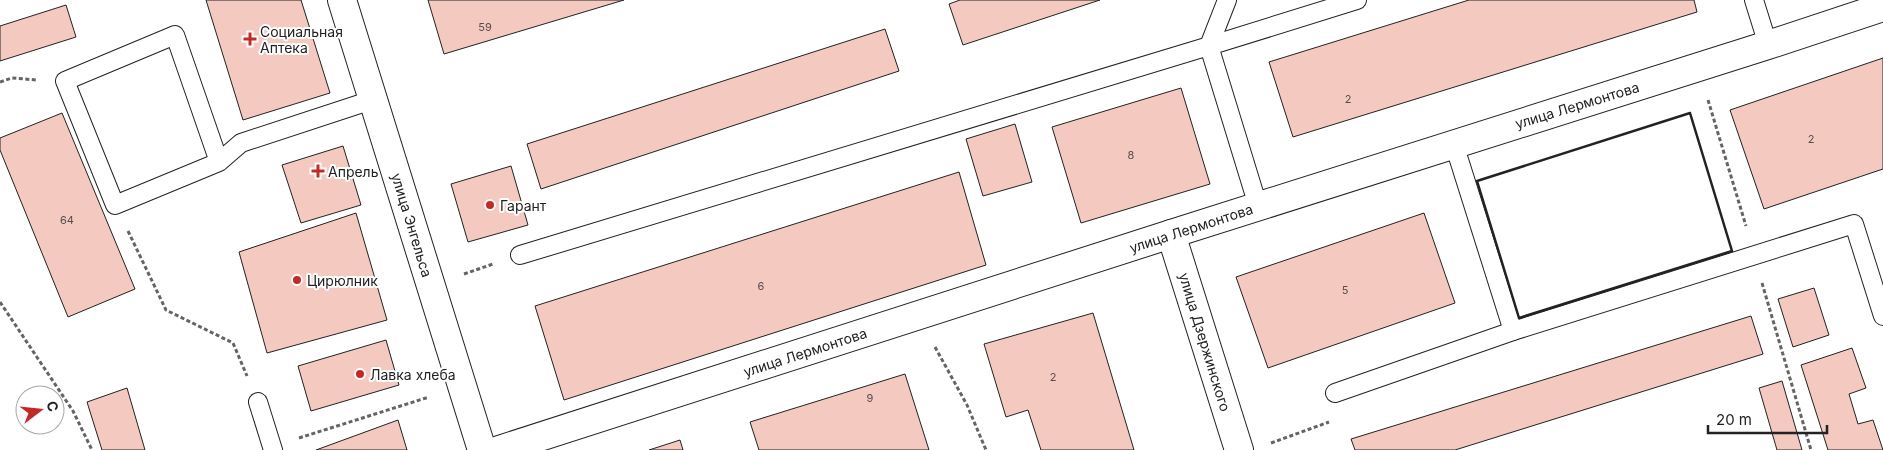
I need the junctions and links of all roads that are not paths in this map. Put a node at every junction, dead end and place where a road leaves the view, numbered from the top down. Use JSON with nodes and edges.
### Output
{"nodes":[{"id":1,"x":342,"y":0,"type":"edge"},
{"id":2,"x":1228,"y":0,"type":"edge"},
{"id":3,"x":1357,"y":0,"type":"edge"},
{"id":4,"x":1754,"y":0,"type":"edge"},
{"id":5,"x":1883,"y":7,"type":"edge"},
{"id":6,"x":1768,"y":45,"type":"junction"},
{"id":7,"x":1209,"y":46,"type":"junction"},
{"id":8,"x":372,"y":100,"type":"junction"},
{"id":9,"x":1454,"y":144,"type":"junction"},
{"id":10,"x":219,"y":162,"type":"junction"},
{"id":11,"x":1258,"y":206,"type":"junction"},
{"id":12,"x":1171,"y":234,"type":"junction"},
{"id":13,"x":520,"y":255,"type":"dead end"},
{"id":14,"x":1883,"y":316,"type":"edge"},
{"id":15,"x":1513,"y":331,"type":"junction"},
{"id":16,"x":1334,"y":392,"type":"dead end"},
{"id":17,"x":258,"y":402,"type":"road end"},
{"id":18,"x":272,"y":448,"type":"edge"},
{"id":19,"x":482,"y":450,"type":"edge"},
{"id":20,"x":499,"y":450,"type":"edge"},
{"id":21,"x":1239,"y":450,"type":"edge"}],
"edges":[{"from":1,"to":8,"type":"street","name":"улица Энгельса"},
{"from":2,"to":7,"type":"lane"},
{"from":3,"to":7,"type":"lane"},
{"from":4,"to":6,"type":"lane"},
{"from":5,"to":6,"type":"street","name":"улица Лермонтова"},
{"from":6,"to":9,"type":"street","name":"улица Лермонтова"},
{"from":7,"to":11,"type":"lane"},
{"from":7,"to":13,"type":"lane"},
{"from":8,"to":10,"type":"lane"},
{"from":8,"to":19,"type":"street","name":"улица Энгельса"},
{"from":9,"to":11,"type":"street","name":"улица Лермонтова"},
{"from":9,"to":15,"type":"lane"},
{"from":10,"to":10,"type":"lane"},
{"from":11,"to":12,"type":"street","name":"улица Лермонтова"},
{"from":12,"to":20,"type":"street","name":"улица Лермонтова"},
{"from":12,"to":21,"type":"street","name":"улица Дзержинского"},
{"from":14,"to":15,"type":"lane"},
{"from":15,"to":16,"type":"lane"},
{"from":17,"to":18,"type":"lane"}]}
